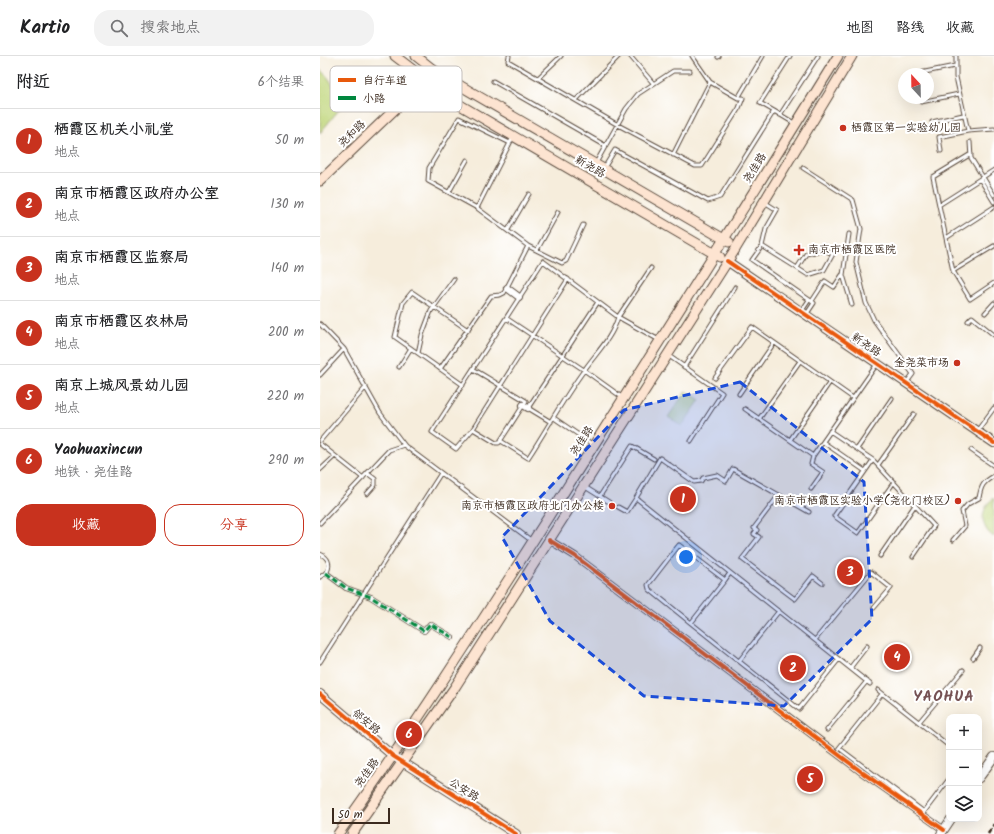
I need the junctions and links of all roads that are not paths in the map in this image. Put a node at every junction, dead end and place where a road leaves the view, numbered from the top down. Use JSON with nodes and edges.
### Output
{"nodes":[{"id":1,"x":395,"y":56,"type":"edge"},
{"id":2,"x":416,"y":56,"type":"edge"},
{"id":3,"x":509,"y":56,"type":"edge"},
{"id":4,"x":561,"y":56,"type":"edge"},
{"id":5,"x":630,"y":56,"type":"edge"},
{"id":6,"x":692,"y":56,"type":"edge"},
{"id":7,"x":763,"y":56,"type":"edge"},
{"id":8,"x":790,"y":56,"type":"edge"},
{"id":9,"x":818,"y":56,"type":"edge"},
{"id":10,"x":838,"y":56,"type":"edge"},
{"id":11,"x":852,"y":56,"type":"edge"},
{"id":12,"x":956,"y":56,"type":"edge"},
{"id":13,"x":618,"y":57,"type":"edge"},
{"id":14,"x":407,"y":66,"type":"edge"},
{"id":15,"x":428,"y":66,"type":"edge"},
{"id":16,"x":956,"y":66,"type":"junction"},
{"id":17,"x":934,"y":70,"type":"edge"},
{"id":18,"x":690,"y":71,"type":"dead end"},
{"id":19,"x":538,"y":78,"type":"junction"},
{"id":20,"x":494,"y":81,"type":"dead end"},
{"id":21,"x":710,"y":82,"type":"junction"},
{"id":22,"x":653,"y":83,"type":"junction"},
{"id":23,"x":462,"y":87,"type":"edge"},
{"id":24,"x":959,"y":94,"type":"junction"},
{"id":25,"x":738,"y":98,"type":"junction"},
{"id":26,"x":934,"y":99,"type":"edge"},
{"id":27,"x":576,"y":100,"type":"junction"},
{"id":28,"x":462,"y":107,"type":"edge"},
{"id":29,"x":774,"y":111,"type":"junction"},
{"id":30,"x":393,"y":112,"type":"edge"},
{"id":31,"x":780,"y":115,"type":"junction"},
{"id":32,"x":963,"y":115,"type":"junction"},
{"id":33,"x":932,"y":122,"type":"dead end"},
{"id":34,"x":796,"y":124,"type":"junction"},
{"id":35,"x":618,"y":125,"type":"junction"},
{"id":36,"x":994,"y":130,"type":"edge"},
{"id":37,"x":968,"y":131,"type":"junction"},
{"id":38,"x":512,"y":139,"type":"junction"},
{"id":39,"x":970,"y":142,"type":"dead end"},
{"id":40,"x":606,"y":146,"type":"junction"},
{"id":41,"x":941,"y":151,"type":"dead end"},
{"id":42,"x":971,"y":154,"type":"junction"},
{"id":43,"x":673,"y":155,"type":"junction"},
{"id":44,"x":467,"y":160,"type":"dead end"},
{"id":45,"x":595,"y":165,"type":"junction"},
{"id":46,"x":803,"y":168,"type":"dead end"},
{"id":47,"x":603,"y":170,"type":"junction"},
{"id":48,"x":994,"y":170,"type":"edge"},
{"id":49,"x":981,"y":178,"type":"junction"},
{"id":50,"x":320,"y":181,"type":"edge"},
{"id":51,"x":449,"y":192,"type":"junction"},
{"id":52,"x":529,"y":194,"type":"dead end"},
{"id":53,"x":994,"y":196,"type":"edge"},
{"id":54,"x":764,"y":202,"type":"junction"},
{"id":55,"x":994,"y":202,"type":"edge"},
{"id":56,"x":939,"y":205,"type":"junction"},
{"id":57,"x":477,"y":208,"type":"junction"},
{"id":58,"x":994,"y":208,"type":"edge"},
{"id":59,"x":558,"y":212,"type":"dead end"},
{"id":60,"x":583,"y":224,"type":"dead end"},
{"id":61,"x":508,"y":230,"type":"junction"},
{"id":62,"x":849,"y":234,"type":"dead end"},
{"id":63,"x":946,"y":238,"type":"junction"},
{"id":64,"x":725,"y":239,"type":"junction"},
{"id":65,"x":528,"y":246,"type":"junction"},
{"id":66,"x":762,"y":246,"type":"junction"},
{"id":67,"x":994,"y":246,"type":"edge"},
{"id":68,"x":736,"y":248,"type":"junction"},
{"id":69,"x":537,"y":250,"type":"junction"},
{"id":70,"x":716,"y":254,"type":"junction"},
{"id":71,"x":727,"y":262,"type":"junction"},
{"id":72,"x":650,"y":268,"type":"dead end"},
{"id":73,"x":797,"y":268,"type":"junction"},
{"id":74,"x":953,"y":271,"type":"junction"},
{"id":75,"x":843,"y":275,"type":"junction"},
{"id":76,"x":454,"y":279,"type":"dead end"},
{"id":77,"x":568,"y":279,"type":"junction"},
{"id":78,"x":994,"y":283,"type":"edge"},
{"id":79,"x":735,"y":287,"type":"dead end"},
{"id":80,"x":507,"y":288,"type":"junction"},
{"id":81,"x":519,"y":297,"type":"junction"},
{"id":82,"x":810,"y":301,"type":"junction"},
{"id":83,"x":598,"y":302,"type":"junction"},
{"id":84,"x":994,"y":303,"type":"edge"},
{"id":85,"x":852,"y":305,"type":"dead end"},
{"id":86,"x":434,"y":307,"type":"junction"},
{"id":87,"x":985,"y":313,"type":"dead end"},
{"id":88,"x":804,"y":314,"type":"junction"},
{"id":89,"x":618,"y":317,"type":"junction"},
{"id":90,"x":506,"y":318,"type":"junction"},
{"id":91,"x":968,"y":321,"type":"dead end"},
{"id":92,"x":320,"y":324,"type":"edge"},
{"id":93,"x":468,"y":330,"type":"junction"},
{"id":94,"x":994,"y":335,"type":"edge"},
{"id":95,"x":532,"y":336,"type":"junction"},
{"id":96,"x":661,"y":340,"type":"junction"},
{"id":97,"x":774,"y":343,"type":"junction"},
{"id":98,"x":411,"y":348,"type":"junction"},
{"id":99,"x":344,"y":349,"type":"junction"},
{"id":100,"x":418,"y":353,"type":"junction"},
{"id":101,"x":563,"y":355,"type":"junction"},
{"id":102,"x":667,"y":355,"type":"junction"},
{"id":103,"x":800,"y":361,"type":"junction"},
{"id":104,"x":877,"y":364,"type":"junction"},
{"id":105,"x":399,"y":367,"type":"dead end"},
{"id":106,"x":684,"y":367,"type":"junction"},
{"id":107,"x":440,"y":369,"type":"junction"},
{"id":108,"x":473,"y":369,"type":"junction"},
{"id":109,"x":584,"y":370,"type":"junction"},
{"id":110,"x":320,"y":375,"type":"edge"},
{"id":111,"x":715,"y":378,"type":"dead end"},
{"id":112,"x":830,"y":382,"type":"junction"},
{"id":113,"x":906,"y":383,"type":"junction"},
{"id":114,"x":463,"y":385,"type":"junction"},
{"id":115,"x":500,"y":386,"type":"junction"},
{"id":116,"x":366,"y":387,"type":"junction"},
{"id":117,"x":739,"y":394,"type":"dead end"},
{"id":118,"x":853,"y":398,"type":"junction"},
{"id":119,"x":892,"y":398,"type":"dead end"},
{"id":120,"x":624,"y":399,"type":"junction"},
{"id":121,"x":525,"y":407,"type":"junction"},
{"id":122,"x":994,"y":408,"type":"edge"},
{"id":123,"x":746,"y":409,"type":"dead end"},
{"id":124,"x":914,"y":414,"type":"dead end"},
{"id":125,"x":554,"y":418,"type":"junction"},
{"id":126,"x":760,"y":419,"type":"junction"},
{"id":127,"x":551,"y":422,"type":"junction"},
{"id":128,"x":473,"y":429,"type":"junction"},
{"id":129,"x":830,"y":431,"type":"junction"},
{"id":130,"x":977,"y":431,"type":"junction"},
{"id":131,"x":790,"y":440,"type":"junction"},
{"id":132,"x":320,"y":441,"type":"edge"},
{"id":133,"x":501,"y":441,"type":"junction"},
{"id":134,"x":691,"y":441,"type":"dead end"},
{"id":135,"x":823,"y":442,"type":"junction"},
{"id":136,"x":994,"y":443,"type":"edge"},
{"id":137,"x":320,"y":444,"type":"edge"},
{"id":138,"x":404,"y":445,"type":"junction"},
{"id":139,"x":594,"y":445,"type":"junction"},
{"id":140,"x":857,"y":449,"type":"junction"},
{"id":141,"x":971,"y":450,"type":"dead end"},
{"id":142,"x":335,"y":456,"type":"junction"},
{"id":143,"x":813,"y":456,"type":"junction"},
{"id":144,"x":654,"y":459,"type":"dead end"},
{"id":145,"x":873,"y":460,"type":"junction"},
{"id":146,"x":878,"y":465,"type":"junction"},
{"id":147,"x":994,"y":466,"type":"edge"},
{"id":148,"x":320,"y":470,"type":"edge"},
{"id":149,"x":866,"y":471,"type":"junction"},
{"id":150,"x":367,"y":473,"type":"junction"},
{"id":151,"x":441,"y":473,"type":"junction"},
{"id":152,"x":994,"y":476,"type":"edge"},
{"id":153,"x":363,"y":478,"type":"junction"},
{"id":154,"x":894,"y":482,"type":"junction"},
{"id":155,"x":584,"y":486,"type":"junction"},
{"id":156,"x":812,"y":489,"type":"dead end"},
{"id":157,"x":366,"y":494,"type":"dead end"},
{"id":158,"x":779,"y":495,"type":"junction"},
{"id":159,"x":600,"y":496,"type":"junction"},
{"id":160,"x":636,"y":498,"type":"junction"},
{"id":161,"x":609,"y":502,"type":"dead end"},
{"id":162,"x":915,"y":505,"type":"junction"},
{"id":163,"x":618,"y":507,"type":"dead end"},
{"id":164,"x":809,"y":512,"type":"dead end"},
{"id":165,"x":320,"y":523,"type":"edge"},
{"id":166,"x":548,"y":540,"type":"junction"},
{"id":167,"x":954,"y":540,"type":"dead end"},
{"id":168,"x":533,"y":541,"type":"junction"},
{"id":169,"x":320,"y":554,"type":"edge"},
{"id":170,"x":880,"y":556,"type":"dead end"},
{"id":171,"x":913,"y":557,"type":"dead end"},
{"id":172,"x":326,"y":573,"type":"junction"},
{"id":173,"x":730,"y":573,"type":"junction"},
{"id":174,"x":320,"y":577,"type":"edge"},
{"id":175,"x":725,"y":580,"type":"junction"},
{"id":176,"x":822,"y":583,"type":"dead end"},
{"id":177,"x":364,"y":593,"type":"junction"},
{"id":178,"x":874,"y":608,"type":"dead end"},
{"id":179,"x":779,"y":611,"type":"junction"},
{"id":180,"x":691,"y":623,"type":"junction"},
{"id":181,"x":452,"y":638,"type":"dead end"},
{"id":182,"x":815,"y":640,"type":"junction"},
{"id":183,"x":867,"y":646,"type":"dead end"},
{"id":184,"x":980,"y":648,"type":"dead end"},
{"id":185,"x":972,"y":658,"type":"dead end"},
{"id":186,"x":839,"y":659,"type":"junction"},
{"id":187,"x":739,"y":661,"type":"junction"},
{"id":188,"x":320,"y":662,"type":"edge"},
{"id":189,"x":850,"y":668,"type":"junction"},
{"id":190,"x":963,"y":670,"type":"dead end"},
{"id":191,"x":867,"y":681,"type":"junction"},
{"id":192,"x":870,"y":684,"type":"dead end"},
{"id":193,"x":878,"y":690,"type":"dead end"},
{"id":194,"x":320,"y":694,"type":"edge"},
{"id":195,"x":882,"y":694,"type":"junction"},
{"id":196,"x":919,"y":722,"type":"junction"},
{"id":197,"x":828,"y":730,"type":"dead end"},
{"id":198,"x":946,"y":744,"type":"edge"},
{"id":199,"x":393,"y":756,"type":"junction"},
{"id":200,"x":994,"y":757,"type":"edge"},
{"id":201,"x":402,"y":762,"type":"junction"},
{"id":202,"x":982,"y":772,"type":"edge"},
{"id":203,"x":946,"y":783,"type":"edge"},
{"id":204,"x":950,"y":822,"type":"edge"},
{"id":205,"x":942,"y":832,"type":"edge"},
{"id":206,"x":338,"y":834,"type":"edge"},
{"id":207,"x":352,"y":834,"type":"edge"},
{"id":208,"x":516,"y":834,"type":"edge"}],
"edges":[{"from":1,"to":14,"type":"main road","name":"新尧路"},
{"from":2,"to":15,"type":"main road","name":"新尧路"},
{"from":3,"to":19,"type":"lane"},
{"from":4,"to":19,"type":"lane"},
{"from":5,"to":22,"type":"lane"},
{"from":6,"to":21,"type":"lane"},
{"from":7,"to":25,"type":"lane"},
{"from":8,"to":29,"type":"lane"},
{"from":9,"to":31,"type":"lane"},
{"from":10,"to":34,"type":"main road","name":"尧佳路"},
{"from":11,"to":54,"type":"main road","name":"尧佳路"},
{"from":12,"to":16,"type":"lane"},
{"from":13,"to":27,"type":"lane"},
{"from":16,"to":17,"type":"lane"},
{"from":16,"to":24,"type":"lane"},
{"from":18,"to":22,"type":"lane"},
{"from":19,"to":27,"type":"lane"},
{"from":20,"to":40,"type":"lane"},
{"from":21,"to":25,"type":"lane"},
{"from":21,"to":43,"type":"lane"},
{"from":22,"to":35,"type":"lane"},
{"from":23,"to":45,"type":"main road","name":"新尧路"},
{"from":24,"to":26,"type":"lane"},
{"from":24,"to":32,"type":"lane"},
{"from":25,"to":43,"type":"lane"},
{"from":27,"to":35,"type":"lane"},
{"from":28,"to":38,"type":"main road","name":"新尧路"},
{"from":29,"to":31,"type":"lane"},
{"from":29,"to":47,"type":"lane"},
{"from":30,"to":50,"type":"main road","name":"尧和路"},
{"from":31,"to":34,"type":"lane"},
{"from":32,"to":33,"type":"lane"},
{"from":32,"to":37,"type":"lane"},
{"from":34,"to":64,"type":"main road","name":"尧佳路"},
{"from":35,"to":40,"type":"lane"},
{"from":35,"to":43,"type":"lane"},
{"from":36,"to":37,"type":"lane"},
{"from":37,"to":41,"type":"lane"},
{"from":38,"to":51,"type":"lane"},
{"from":38,"to":57,"type":"lane"},
{"from":38,"to":70,"type":"main road","name":"新尧路"},
{"from":39,"to":42,"type":"lane"},
{"from":40,"to":45,"type":"lane"},
{"from":42,"to":49,"type":"lane"},
{"from":42,"to":56,"type":"lane"},
{"from":44,"to":51,"type":"lane"},
{"from":45,"to":47,"type":"main road","name":"新尧路"},
{"from":46,"to":113,"type":"lane"},
{"from":47,"to":64,"type":"main road","name":"新尧路"},
{"from":48,"to":49,"type":"lane"},
{"from":49,"to":53,"type":"lane"},
{"from":49,"to":55,"type":"lane"},
{"from":49,"to":56,"type":"lane"},
{"from":51,"to":57,"type":"lane"},
{"from":52,"to":61,"type":"lane"},
{"from":54,"to":66,"type":"lane"},
{"from":54,"to":68,"type":"main road","name":"尧佳路"},
{"from":56,"to":63,"type":"lane"},
{"from":57,"to":61,"type":"lane"},
{"from":58,"to":63,"type":"lane"},
{"from":59,"to":69,"type":"lane"},
{"from":60,"to":69,"type":"lane"},
{"from":61,"to":65,"type":"lane"},
{"from":62,"to":75,"type":"lane"},
{"from":63,"to":74,"type":"lane"},
{"from":64,"to":68,"type":"main road","name":"新尧路"},
{"from":64,"to":70,"type":"main road","name":"尧佳路"},
{"from":65,"to":69,"type":"lane"},
{"from":65,"to":80,"type":"lane"},
{"from":66,"to":73,"type":"lane"},
{"from":66,"to":82,"type":"lane"},
{"from":67,"to":74,"type":"lane"},
{"from":68,"to":71,"type":"main road","name":"尧佳路"},
{"from":70,"to":71,"type":"main road","name":"新尧路"},
{"from":70,"to":96,"type":"main road","name":"尧佳路"},
{"from":71,"to":88,"type":"street","name":"新尧路"},
{"from":71,"to":102,"type":"main road","name":"尧佳路"},
{"from":72,"to":89,"type":"lane"},
{"from":73,"to":73,"type":"lane"},
{"from":74,"to":78,"type":"lane"},
{"from":75,"to":82,"type":"lane"},
{"from":75,"to":85,"type":"lane"},
{"from":76,"to":86,"type":"lane"},
{"from":77,"to":81,"type":"lane"},
{"from":77,"to":83,"type":"lane"},
{"from":77,"to":95,"type":"lane"},
{"from":79,"to":106,"type":"lane"},
{"from":80,"to":81,"type":"street"},
{"from":80,"to":93,"type":"lane"},
{"from":81,"to":90,"type":"lane"},
{"from":82,"to":88,"type":"lane"},
{"from":82,"to":88,"type":"lane"},
{"from":83,"to":89,"type":"lane"},
{"from":83,"to":101,"type":"lane"},
{"from":84,"to":87,"type":"lane"},
{"from":86,"to":93,"type":"lane"},
{"from":86,"to":98,"type":"lane"},
{"from":86,"to":100,"type":"lane"},
{"from":88,"to":104,"type":"street","name":"新尧路"},
{"from":89,"to":96,"type":"lane"},
{"from":89,"to":109,"type":"lane"},
{"from":90,"to":95,"type":"lane"},
{"from":90,"to":108,"type":"lane"},
{"from":91,"to":94,"type":"lane"},
{"from":92,"to":99,"type":"lane"},
{"from":93,"to":107,"type":"lane"},
{"from":95,"to":101,"type":"lane"},
{"from":95,"to":115,"type":"lane"},
{"from":96,"to":120,"type":"main road","name":"尧佳路"},
{"from":97,"to":103,"type":"lane"},
{"from":97,"to":111,"type":"lane"},
{"from":97,"to":117,"type":"lane"},
{"from":98,"to":100,"type":"lane"},
{"from":98,"to":105,"type":"lane"},
{"from":99,"to":110,"type":"lane"},
{"from":99,"to":116,"type":"lane"},
{"from":100,"to":107,"type":"lane"},
{"from":101,"to":109,"type":"lane"},
{"from":101,"to":121,"type":"lane"},
{"from":102,"to":106,"type":"lane"},
{"from":102,"to":155,"type":"main road","name":"尧佳路"},
{"from":103,"to":112,"type":"lane"},
{"from":103,"to":126,"type":"lane"},
{"from":104,"to":113,"type":"street","name":"新尧路"},
{"from":104,"to":118,"type":"lane"},
{"from":106,"to":134,"type":"lane"},
{"from":107,"to":114,"type":"lane"},
{"from":108,"to":114,"type":"lane"},
{"from":108,"to":115,"type":"lane"},
{"from":109,"to":120,"type":"lane"},
{"from":109,"to":125,"type":"lane"},
{"from":112,"to":118,"type":"lane"},
{"from":112,"to":131,"type":"lane"},
{"from":113,"to":130,"type":"street","name":"新尧路"},
{"from":114,"to":128,"type":"lane"},
{"from":115,"to":121,"type":"lane"},
{"from":115,"to":128,"type":"lane"},
{"from":116,"to":132,"type":"lane"},
{"from":116,"to":138,"type":"lane"},
{"from":118,"to":129,"type":"lane"},
{"from":119,"to":140,"type":"lane"},
{"from":120,"to":139,"type":"main road","name":"尧佳路"},
{"from":121,"to":127,"type":"lane"},
{"from":121,"to":133,"type":"lane"},
{"from":122,"to":130,"type":"lane"},
{"from":123,"to":126,"type":"lane"},
{"from":124,"to":146,"type":"lane"},
{"from":125,"to":127,"type":"lane"},
{"from":125,"to":139,"type":"lane"},
{"from":126,"to":131,"type":"lane"},
{"from":127,"to":133,"type":"lane"},
{"from":128,"to":133,"type":"lane"},
{"from":129,"to":135,"type":"lane"},
{"from":129,"to":140,"type":"lane"},
{"from":130,"to":136,"type":"street","name":"新尧路"},
{"from":131,"to":143,"type":"lane"},
{"from":135,"to":143,"type":"lane"},
{"from":135,"to":149,"type":"lane"},
{"from":137,"to":142,"type":"lane"},
{"from":138,"to":150,"type":"lane"},
{"from":138,"to":151,"type":"lane"},
{"from":139,"to":168,"type":"main road","name":"尧佳路"},
{"from":140,"to":145,"type":"lane"},
{"from":141,"to":147,"type":"lane"},
{"from":142,"to":148,"type":"lane"},
{"from":142,"to":153,"type":"lane"},
{"from":143,"to":156,"type":"lane"},
{"from":144,"to":159,"type":"lane"},
{"from":145,"to":146,"type":"lane"},
{"from":145,"to":149,"type":"lane"},
{"from":146,"to":154,"type":"lane"},
{"from":149,"to":154,"type":"lane"},
{"from":150,"to":153,"type":"lane"},
{"from":150,"to":157,"type":"lane"},
{"from":151,"to":168,"type":"lane"},
{"from":151,"to":177,"type":"lane"},
{"from":152,"to":167,"type":"lane"},
{"from":153,"to":165,"type":"lane"},
{"from":154,"to":162,"type":"lane"},
{"from":155,"to":159,"type":"lane"},
{"from":155,"to":166,"type":"main road","name":"尧佳路"},
{"from":158,"to":160,"type":"lane"},
{"from":158,"to":164,"type":"lane"},
{"from":158,"to":176,"type":"lane"},
{"from":159,"to":161,"type":"lane"},
{"from":160,"to":163,"type":"lane"},
{"from":160,"to":173,"type":"lane"},
{"from":162,"to":170,"type":"lane"},
{"from":162,"to":171,"type":"lane"},
{"from":166,"to":201,"type":"main road","name":"尧佳路"},
{"from":166,"to":205,"type":"street"},
{"from":168,"to":199,"type":"main road","name":"尧佳路"},
{"from":169,"to":172,"type":"lane"},
{"from":172,"to":174,"type":"lane"},
{"from":172,"to":177,"type":"street"},
{"from":173,"to":175,"type":"lane"},
{"from":173,"to":179,"type":"lane"},
{"from":175,"to":180,"type":"lane"},
{"from":175,"to":180,"type":"lane"},
{"from":177,"to":181,"type":"street"},
{"from":177,"to":188,"type":"lane"},
{"from":178,"to":182,"type":"lane"},
{"from":179,"to":182,"type":"lane"},
{"from":179,"to":187,"type":"lane"},
{"from":180,"to":187,"type":"lane"},
{"from":182,"to":186,"type":"lane"},
{"from":183,"to":189,"type":"lane"},
{"from":184,"to":185,"type":"lane"},
{"from":186,"to":187,"type":"lane"},
{"from":186,"to":189,"type":"lane"},
{"from":189,"to":191,"type":"lane"},
{"from":190,"to":196,"type":"lane"},
{"from":191,"to":192,"type":"lane"},
{"from":191,"to":197,"type":"lane"},
{"from":193,"to":195,"type":"lane"},
{"from":194,"to":199,"type":"street","name":"邻安路"},
{"from":195,"to":196,"type":"lane"},
{"from":195,"to":203,"type":"lane"},
{"from":196,"to":198,"type":"lane"},
{"from":199,"to":201,"type":"street","name":"邻安路"},
{"from":199,"to":206,"type":"main road","name":"尧佳路"},
{"from":200,"to":202,"type":"street"},
{"from":201,"to":207,"type":"main road","name":"尧佳路"},
{"from":201,"to":208,"type":"street","name":"公安路"},
{"from":204,"to":205,"type":"street"}]}
